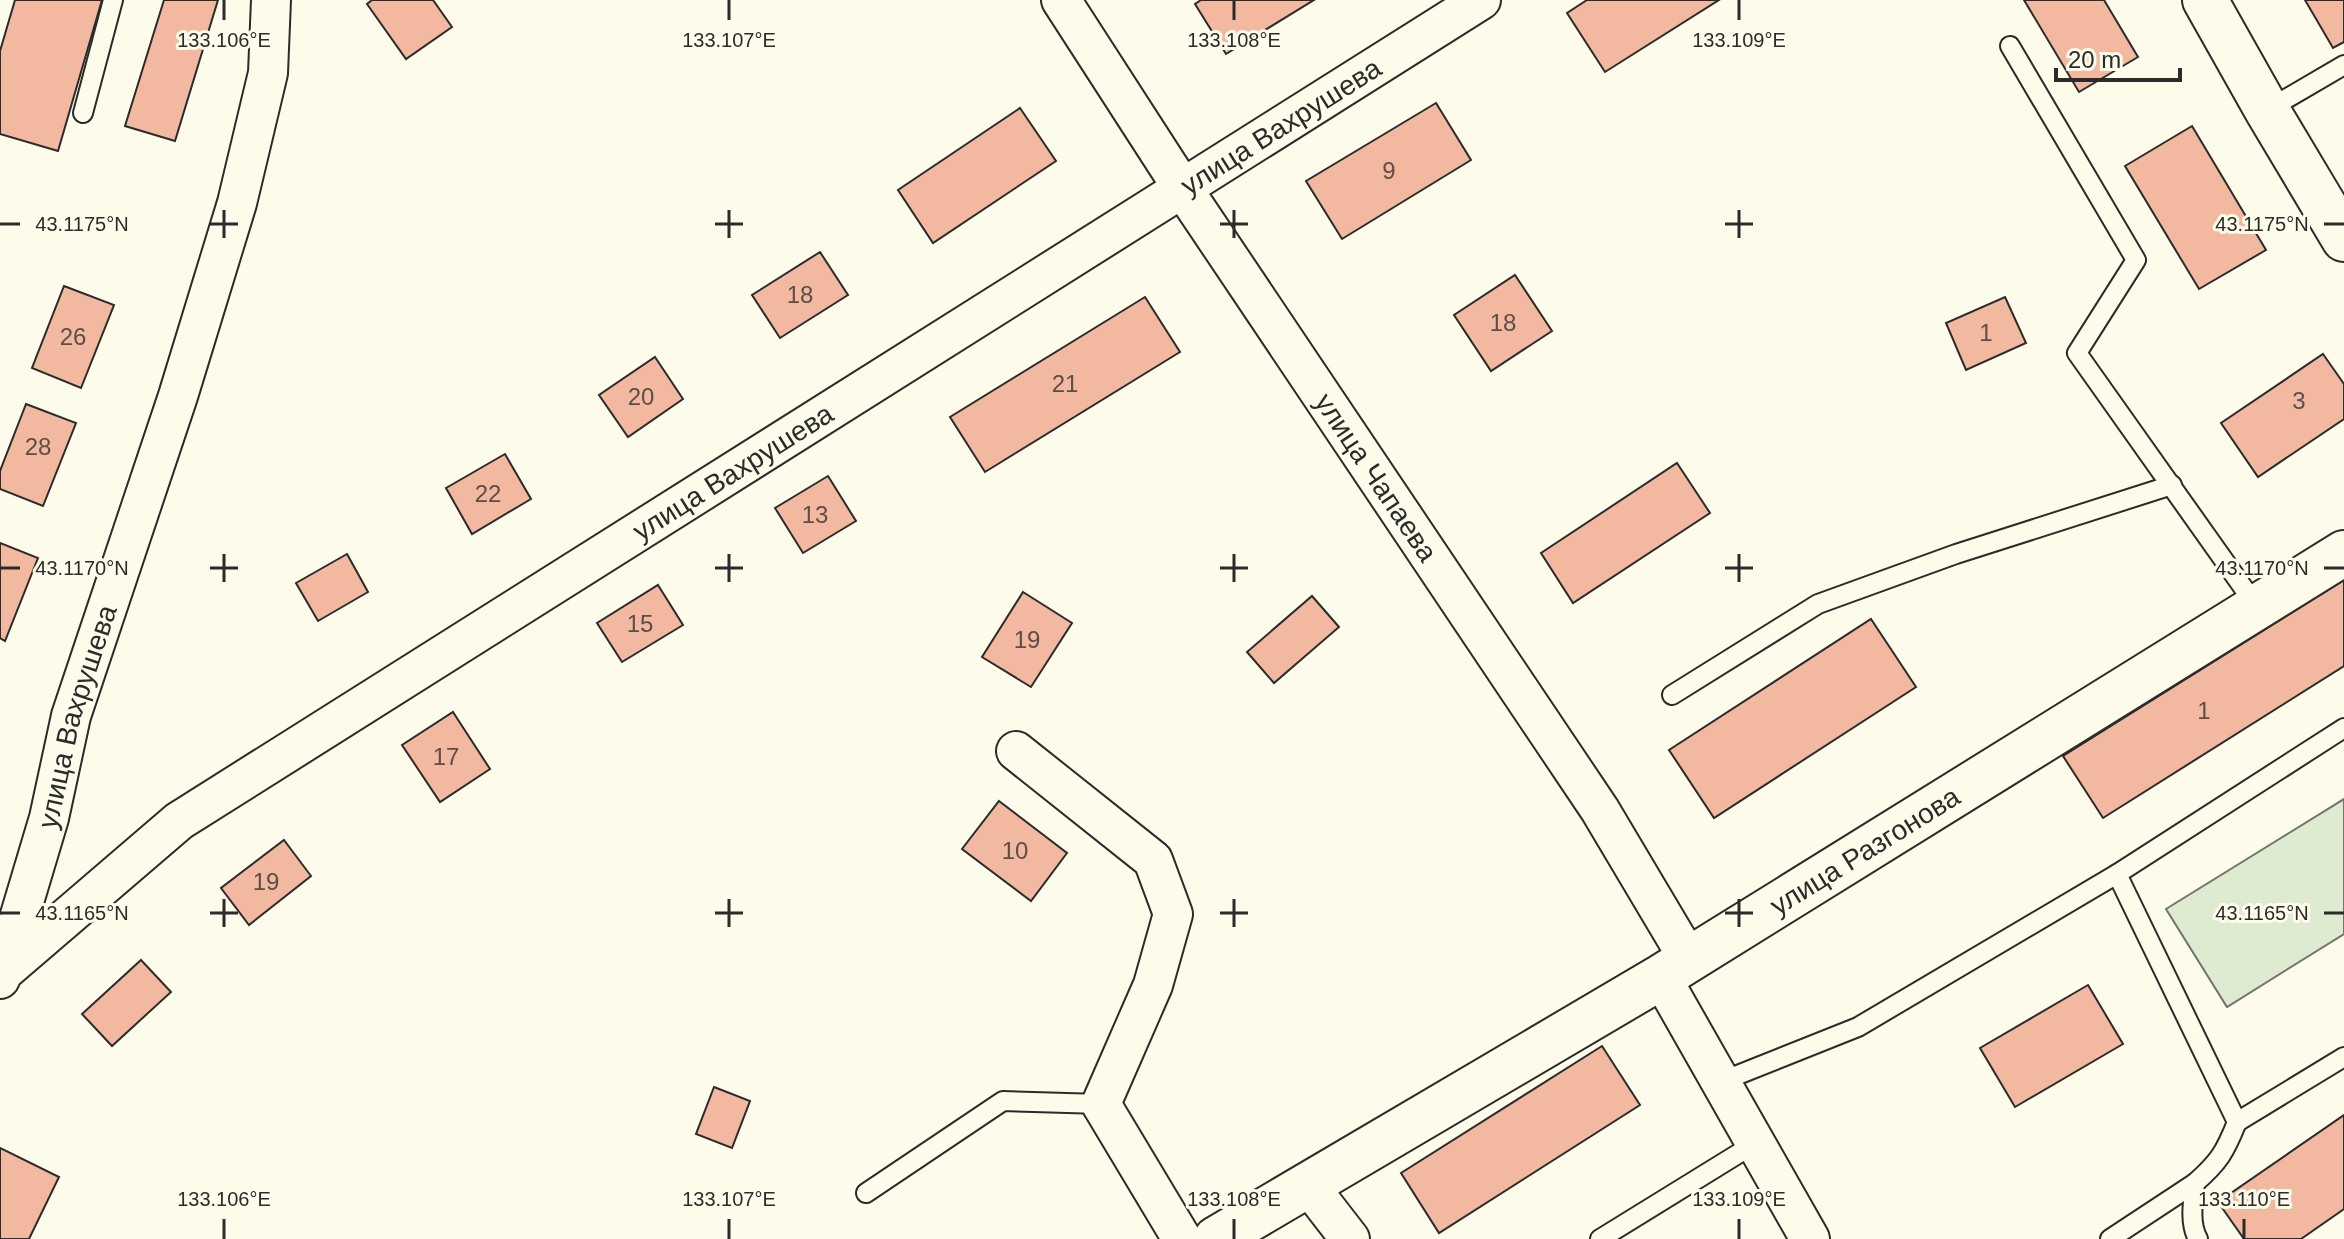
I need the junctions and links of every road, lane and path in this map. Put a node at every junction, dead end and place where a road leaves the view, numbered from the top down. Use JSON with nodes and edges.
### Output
{"nodes":[{"id":1,"x":113,"y":0,"type":"edge"},
{"id":2,"x":271,"y":0,"type":"edge"},
{"id":3,"x":1061,"y":0,"type":"edge"},
{"id":4,"x":1481,"y":0,"type":"edge"},
{"id":5,"x":2205,"y":0,"type":"edge"},
{"id":6,"x":2010,"y":46,"type":"dead end"},
{"id":7,"x":2344,"y":65,"type":"edge"},
{"id":8,"x":2267,"y":110,"type":"junction"},
{"id":9,"x":83,"y":113,"type":"dead end"},
{"id":10,"x":1183,"y":189,"type":"junction"},
{"id":11,"x":2344,"y":239,"type":"edge"},
{"id":12,"x":2172,"y":485,"type":"junction"},
{"id":13,"x":2344,"y":553,"type":"edge"},
{"id":14,"x":2257,"y":607,"type":"junction"},
{"id":15,"x":1672,"y":695,"type":"dead end"},
{"id":16,"x":2344,"y":728,"type":"edge"},
{"id":17,"x":1016,"y":751,"type":"dead end"},
{"id":18,"x":2117,"y":874,"type":"junction"},
{"id":19,"x":1674,"y":968,"type":"junction"},
{"id":20,"x":2,"y":976,"type":"edge"},
{"id":21,"x":2344,"y":1057,"type":"edge"},
{"id":22,"x":1720,"y":1082,"type":"junction"},
{"id":23,"x":1101,"y":1104,"type":"junction"},
{"id":24,"x":2237,"y":1122,"type":"junction"},
{"id":25,"x":1754,"y":1144,"type":"junction"},
{"id":26,"x":2195,"y":1183,"type":"junction"},
{"id":27,"x":1309,"y":1186,"type":"junction"},
{"id":28,"x":866,"y":1193,"type":"dead end"},
{"id":29,"x":1209,"y":1239,"type":"edge"},
{"id":30,"x":1350,"y":1239,"type":"edge"},
{"id":31,"x":1600,"y":1239,"type":"edge"},
{"id":32,"x":1810,"y":1239,"type":"edge"},
{"id":33,"x":2110,"y":1239,"type":"edge"},
{"id":34,"x":2198,"y":1239,"type":"edge"}],
"edges":[{"from":1,"to":9,"type":"lane"},
{"from":2,"to":20,"type":"street","name":"улица Вахрушева"},
{"from":3,"to":10,"type":"street","name":"улица Чапаева"},
{"from":4,"to":10,"type":"street","name":"улица Вахрушева"},
{"from":5,"to":8,"type":"street"},
{"from":6,"to":12,"type":"lane"},
{"from":7,"to":8,"type":"lane"},
{"from":8,"to":11,"type":"street"},
{"from":10,"to":19,"type":"street","name":"улица Чапаева"},
{"from":10,"to":20,"type":"street","name":"улица Вахрушева"},
{"from":12,"to":14,"type":"lane"},
{"from":12,"to":15,"type":"lane"},
{"from":13,"to":14,"type":"street","name":"улица Разгонова"},
{"from":14,"to":19,"type":"street","name":"улица Разгонова"},
{"from":16,"to":18,"type":"lane"},
{"from":17,"to":23,"type":"street"},
{"from":18,"to":22,"type":"lane"},
{"from":18,"to":24,"type":"lane"},
{"from":19,"to":22,"type":"street","name":"улица Чапаева"},
{"from":19,"to":27,"type":"street","name":"улица Разгонова"},
{"from":21,"to":24,"type":"lane"},
{"from":22,"to":25,"type":"street","name":"улица Чапаева"},
{"from":23,"to":28,"type":"lane"},
{"from":23,"to":29,"type":"street"},
{"from":24,"to":26,"type":"lane"},
{"from":25,"to":31,"type":"lane"},
{"from":25,"to":32,"type":"street","name":"улица Чапаева"},
{"from":26,"to":33,"type":"lane"},
{"from":26,"to":34,"type":"lane"},
{"from":27,"to":29,"type":"street","name":"улица Разгонова"},
{"from":27,"to":30,"type":"street"}]}
